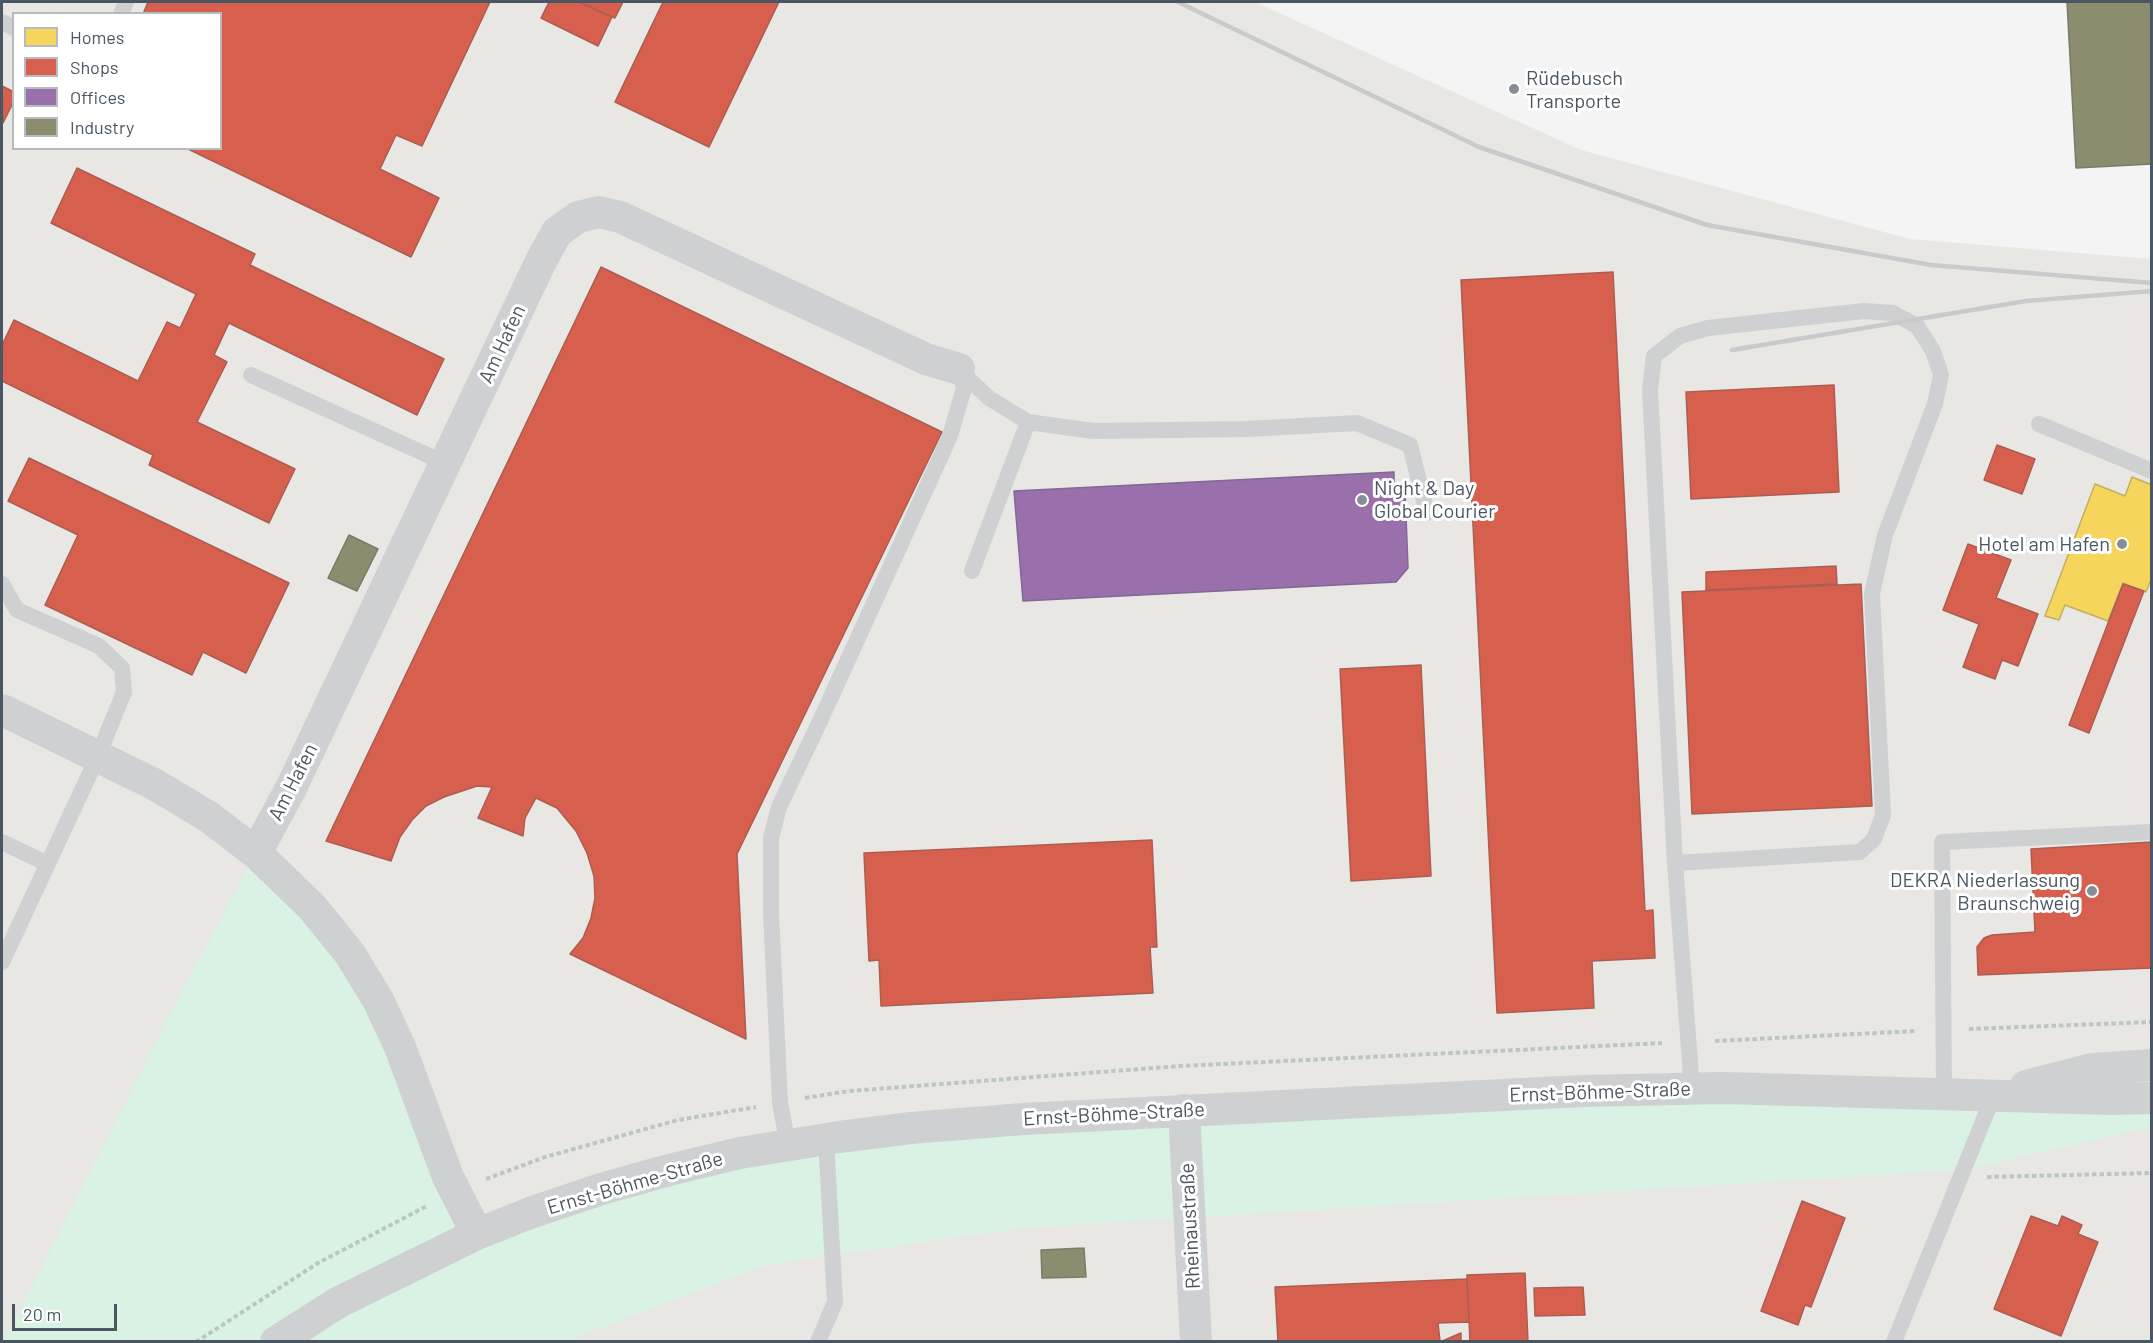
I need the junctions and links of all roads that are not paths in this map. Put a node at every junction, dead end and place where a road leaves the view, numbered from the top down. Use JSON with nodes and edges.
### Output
{"nodes":[{"id":1,"x":959,"y":369,"type":"junction"},
{"id":2,"x":251,"y":375,"type":"dead end"},
{"id":3,"x":1028,"y":422,"type":"junction"},
{"id":4,"x":2039,"y":424,"type":"dead end"},
{"id":5,"x":445,"y":463,"type":"junction"},
{"id":6,"x":2151,"y":471,"type":"edge"},
{"id":7,"x":1427,"y":513,"type":"dead end"},
{"id":8,"x":972,"y":572,"type":"dead end"},
{"id":9,"x":2,"y":584,"type":"edge"},
{"id":10,"x":2,"y":710,"type":"edge"},
{"id":11,"x":98,"y":756,"type":"junction"},
{"id":12,"x":2151,"y":832,"type":"edge"},
{"id":13,"x":2,"y":842,"type":"edge"},
{"id":14,"x":256,"y":853,"type":"junction"},
{"id":15,"x":1675,"y":863,"type":"junction"},
{"id":16,"x":48,"y":864,"type":"junction"},
{"id":17,"x":2,"y":962,"type":"edge"},
{"id":18,"x":2151,"y":1065,"type":"edge"},
{"id":19,"x":1692,"y":1089,"type":"junction"},
{"id":20,"x":1944,"y":1093,"type":"junction"},
{"id":21,"x":1994,"y":1094,"type":"junction"},
{"id":22,"x":2151,"y":1098,"type":"edge"},
{"id":23,"x":1184,"y":1110,"type":"junction"},
{"id":24,"x":2151,"y":1117,"type":"edge"},
{"id":25,"x":826,"y":1138,"type":"junction"},
{"id":26,"x":788,"y":1145,"type":"junction"},
{"id":27,"x":477,"y":1234,"type":"junction"},
{"id":28,"x":276,"y":1341,"type":"edge"},
{"id":29,"x":818,"y":1341,"type":"edge"},
{"id":30,"x":1196,"y":1341,"type":"edge"},
{"id":31,"x":1894,"y":1341,"type":"edge"}],
"edges":[{"from":1,"to":3,"type":"lane"},
{"from":1,"to":5,"type":"street","name":"Am Hafen"},
{"from":1,"to":26,"type":"lane"},
{"from":2,"to":5,"type":"lane"},
{"from":3,"to":7,"type":"lane"},
{"from":3,"to":8,"type":"lane"},
{"from":4,"to":6,"type":"lane"},
{"from":5,"to":14,"type":"street","name":"Am Hafen"},
{"from":9,"to":11,"type":"lane"},
{"from":10,"to":11,"type":"street"},
{"from":11,"to":14,"type":"street"},
{"from":11,"to":16,"type":"lane"},
{"from":12,"to":20,"type":"lane"},
{"from":13,"to":16,"type":"lane"},
{"from":14,"to":27,"type":"street"},
{"from":15,"to":15,"type":"lane"},
{"from":15,"to":19,"type":"lane"},
{"from":16,"to":17,"type":"lane"},
{"from":18,"to":21,"type":"street","name":"Ernst-Böhme-Straße"},
{"from":19,"to":20,"type":"street","name":"Ernst-Böhme-Straße"},
{"from":19,"to":23,"type":"street","name":"Ernst-Böhme-Straße"},
{"from":20,"to":21,"type":"street","name":"Ernst-Böhme-Straße"},
{"from":21,"to":22,"type":"street","name":"Ernst-Böhme-Straße"},
{"from":21,"to":24,"type":"street","name":"Ernst-Böhme-Straße"},
{"from":21,"to":31,"type":"lane"},
{"from":23,"to":25,"type":"street","name":"Ernst-Böhme-Straße"},
{"from":23,"to":30,"type":"street","name":"Rheinaustraße"},
{"from":25,"to":26,"type":"street","name":"Ernst-Böhme-Straße"},
{"from":25,"to":29,"type":"lane"},
{"from":26,"to":27,"type":"street","name":"Ernst-Böhme-Straße"},
{"from":27,"to":28,"type":"street","name":"Ernst-Böhme-Straße"}]}
